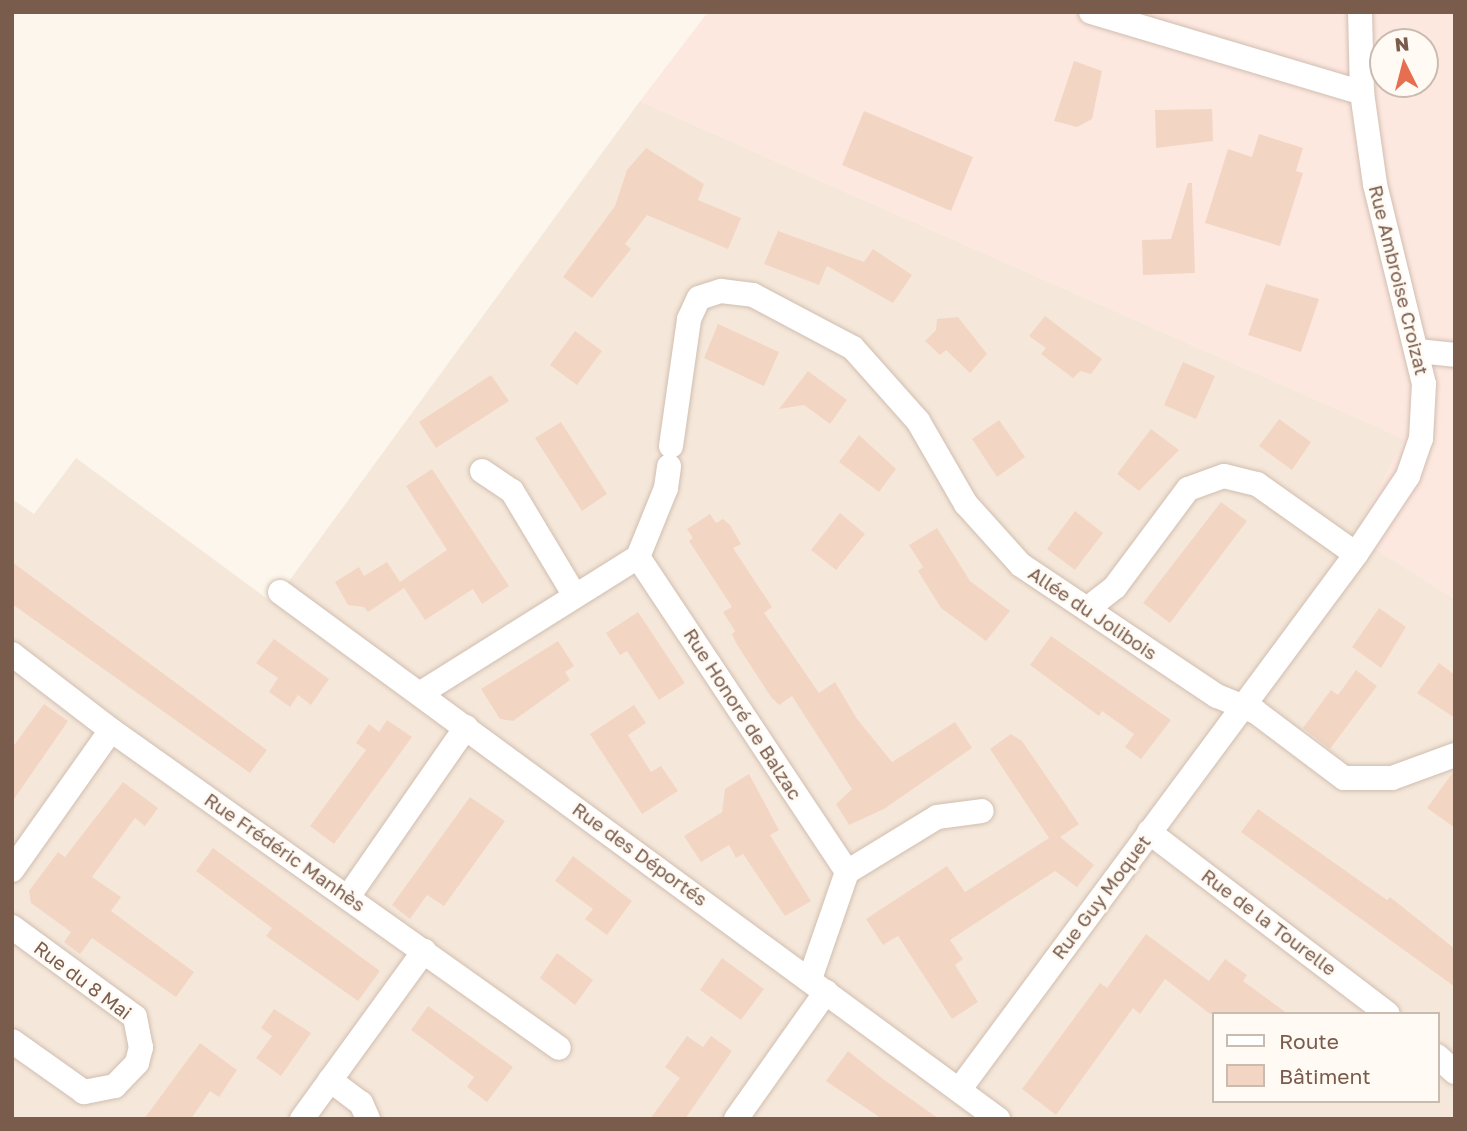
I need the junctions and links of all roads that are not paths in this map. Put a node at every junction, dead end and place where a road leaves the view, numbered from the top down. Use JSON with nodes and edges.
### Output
{"nodes":[{"id":1,"x":1091,"y":12,"type":"edge"},
{"id":2,"x":1360,"y":12,"type":"edge"},
{"id":3,"x":1362,"y":93,"type":"junction"},
{"id":4,"x":1418,"y":351,"type":"junction"},
{"id":5,"x":1455,"y":355,"type":"edge"},
{"id":6,"x":482,"y":471,"type":"dead end"},
{"id":7,"x":1356,"y":554,"type":"junction"},
{"id":8,"x":638,"y":557,"type":"junction"},
{"id":9,"x":280,"y":592,"type":"dead end"},
{"id":10,"x":574,"y":593,"type":"junction"},
{"id":11,"x":1087,"y":609,"type":"junction"},
{"id":12,"x":12,"y":654,"type":"edge"},
{"id":13,"x":421,"y":693,"type":"junction"},
{"id":14,"x":1244,"y":704,"type":"junction"},
{"id":15,"x":466,"y":727,"type":"junction"},
{"id":16,"x":111,"y":730,"type":"junction"},
{"id":17,"x":1455,"y":755,"type":"edge"},
{"id":18,"x":982,"y":811,"type":"dead end"},
{"id":19,"x":1149,"y":832,"type":"junction"},
{"id":20,"x":12,"y":870,"type":"edge"},
{"id":21,"x":847,"y":872,"type":"junction"},
{"id":22,"x":348,"y":897,"type":"junction"},
{"id":23,"x":12,"y":927,"type":"edge"},
{"id":24,"x":424,"y":951,"type":"junction"},
{"id":25,"x":818,"y":986,"type":"junction"},
{"id":26,"x":1385,"y":1012,"type":"edge"},
{"id":27,"x":14,"y":1046,"type":"edge"},
{"id":28,"x":559,"y":1048,"type":"dead end"},
{"id":29,"x":1439,"y":1058,"type":"edge"},
{"id":30,"x":1455,"y":1072,"type":"edge"},
{"id":31,"x":330,"y":1080,"type":"junction"},
{"id":32,"x":959,"y":1090,"type":"junction"},
{"id":33,"x":302,"y":1119,"type":"edge"},
{"id":34,"x":368,"y":1119,"type":"edge"},
{"id":35,"x":736,"y":1119,"type":"edge"},
{"id":36,"x":998,"y":1119,"type":"edge"}],
"edges":[{"from":1,"to":3,"type":"street"},
{"from":2,"to":3,"type":"street","name":"Rue Ambroise Croizat"},
{"from":3,"to":4,"type":"street","name":"Rue Ambroise Croizat"},
{"from":4,"to":5,"type":"street"},
{"from":4,"to":7,"type":"street","name":"Rue Ambroise Croizat"},
{"from":6,"to":10,"type":"street"},
{"from":7,"to":11,"type":"street"},
{"from":7,"to":14,"type":"street","name":"Rue Ambroise Croizat"},
{"from":8,"to":10,"type":"street"},
{"from":8,"to":11,"type":"street","name":"Allée du Jolibois"},
{"from":8,"to":21,"type":"street","name":"Rue Honoré de Balzac"},
{"from":9,"to":13,"type":"street","name":"Rue des Déportés"},
{"from":10,"to":13,"type":"street"},
{"from":11,"to":14,"type":"street","name":"Allée du Jolibois"},
{"from":12,"to":16,"type":"street","name":"Rue Frédéric Manhès"},
{"from":13,"to":15,"type":"street","name":"Rue des Déportés"},
{"from":14,"to":17,"type":"street","name":"Allée du Jolibois"},
{"from":14,"to":19,"type":"street","name":"Rue Guy Moquet"},
{"from":15,"to":22,"type":"street"},
{"from":15,"to":25,"type":"street","name":"Rue des Déportés"},
{"from":16,"to":20,"type":"street"},
{"from":16,"to":22,"type":"street","name":"Rue Frédéric Manhès"},
{"from":18,"to":21,"type":"street"},
{"from":19,"to":26,"type":"street","name":"Rue de la Tourelle"},
{"from":19,"to":32,"type":"street","name":"Rue Guy Moquet"},
{"from":21,"to":25,"type":"street"},
{"from":22,"to":24,"type":"street","name":"Rue Frédéric Manhès"},
{"from":23,"to":27,"type":"street","name":"Rue du 8 Mai"},
{"from":24,"to":28,"type":"street","name":"Rue Frédéric Manhès"},
{"from":24,"to":31,"type":"street"},
{"from":25,"to":32,"type":"street","name":"Rue des Déportés"},
{"from":25,"to":35,"type":"street"},
{"from":29,"to":30,"type":"street"},
{"from":31,"to":33,"type":"street"},
{"from":31,"to":34,"type":"street"},
{"from":32,"to":36,"type":"street","name":"Rue des Déportés"}]}
